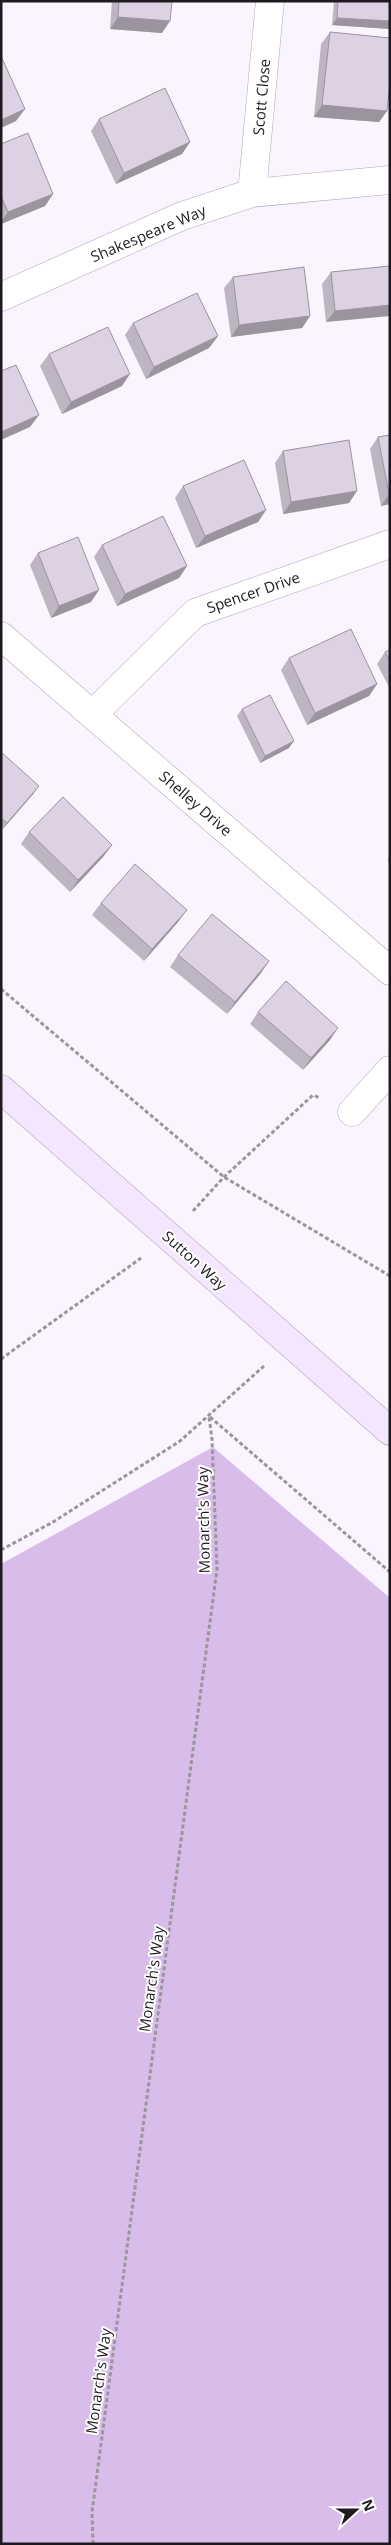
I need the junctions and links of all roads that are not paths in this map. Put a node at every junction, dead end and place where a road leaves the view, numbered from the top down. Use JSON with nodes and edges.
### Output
{"nodes":[{"id":1,"x":270,"y":1,"type":"edge"},
{"id":2,"x":390,"y":180,"type":"edge"},
{"id":3,"x":252,"y":193,"type":"junction"},
{"id":4,"x":1,"y":297,"type":"edge"},
{"id":5,"x":390,"y":544,"type":"edge"},
{"id":6,"x":1,"y":636,"type":"edge"},
{"id":7,"x":93,"y":714,"type":"junction"},
{"id":8,"x":390,"y":971,"type":"edge"},
{"id":9,"x":390,"y":1070,"type":"edge"},
{"id":10,"x":1,"y":1088,"type":"edge"},
{"id":11,"x":352,"y":1112,"type":"road end"},
{"id":12,"x":390,"y":1431,"type":"edge"}],
"edges":[{"from":1,"to":3,"type":"street","name":"Scott Close"},
{"from":2,"to":3,"type":"street","name":"Shakespeare Way"},
{"from":3,"to":4,"type":"street","name":"Shakespeare Way"},
{"from":5,"to":7,"type":"street","name":"Spencer Drive"},
{"from":6,"to":7,"type":"street","name":"Shelley Drive"},
{"from":7,"to":8,"type":"street","name":"Shelley Drive"},
{"from":9,"to":11,"type":"street"},
{"from":10,"to":12,"type":"street","name":"Sutton Way"}]}
